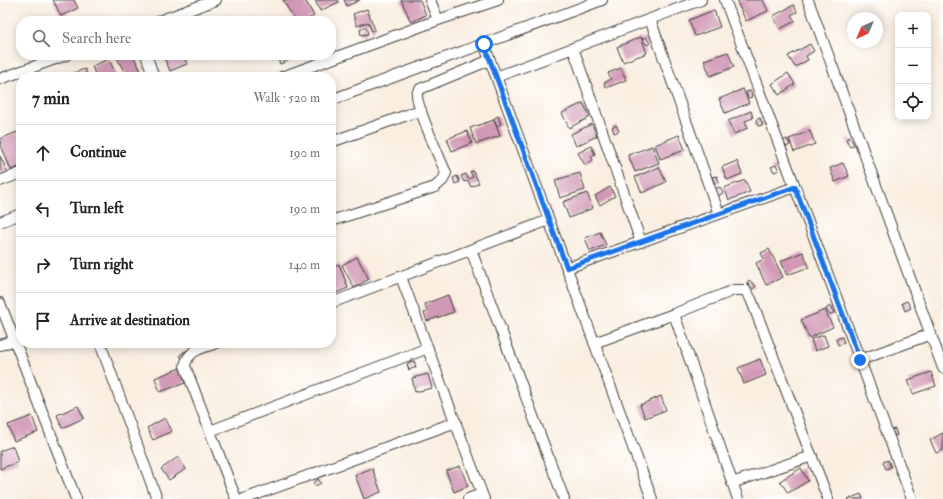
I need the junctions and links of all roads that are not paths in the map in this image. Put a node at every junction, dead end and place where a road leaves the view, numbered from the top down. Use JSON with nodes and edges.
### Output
{"nodes":[{"id":1,"x":216,"y":0,"type":"edge"},
{"id":2,"x":430,"y":0,"type":"edge"},
{"id":3,"x":498,"y":0,"type":"edge"},
{"id":4,"x":602,"y":0,"type":"edge"},
{"id":5,"x":701,"y":0,"type":"edge"},
{"id":6,"x":725,"y":0,"type":"edge"},
{"id":7,"x":808,"y":0,"type":"edge"},
{"id":8,"x":173,"y":16,"type":"edge"},
{"id":9,"x":438,"y":20,"type":"junction"},
{"id":10,"x":650,"y":20,"type":"junction"},
{"id":11,"x":484,"y":44,"type":"junction"},
{"id":12,"x":573,"y":48,"type":"junction"},
{"id":13,"x":336,"y":57,"type":"edge"},
{"id":14,"x":52,"y":60,"type":"edge"},
{"id":15,"x":148,"y":60,"type":"edge"},
{"id":16,"x":329,"y":60,"type":"edge"},
{"id":17,"x":490,"y":60,"type":"junction"},
{"id":18,"x":19,"y":72,"type":"edge"},
{"id":19,"x":152,"y":72,"type":"edge"},
{"id":20,"x":296,"y":72,"type":"edge"},
{"id":21,"x":16,"y":73,"type":"edge"},
{"id":22,"x":496,"y":77,"type":"junction"},
{"id":23,"x":0,"y":79,"type":"edge"},
{"id":24,"x":336,"y":98,"type":"edge"},
{"id":25,"x":421,"y":110,"type":"junction"},
{"id":26,"x":336,"y":140,"type":"edge"},
{"id":27,"x":16,"y":175,"type":"edge"},
{"id":28,"x":0,"y":181,"type":"edge"},
{"id":29,"x":795,"y":187,"type":"junction"},
{"id":30,"x":719,"y":214,"type":"junction"},
{"id":31,"x":16,"y":216,"type":"edge"},
{"id":32,"x":336,"y":220,"type":"edge"},
{"id":33,"x":549,"y":220,"type":"junction"},
{"id":34,"x":0,"y":222,"type":"edge"},
{"id":35,"x":642,"y":242,"type":"junction"},
{"id":36,"x":471,"y":250,"type":"junction"},
{"id":37,"x":567,"y":268,"type":"junction"},
{"id":38,"x":401,"y":277,"type":"junction"},
{"id":39,"x":336,"y":301,"type":"edge"},
{"id":40,"x":0,"y":303,"type":"edge"},
{"id":41,"x":674,"y":314,"type":"junction"},
{"id":42,"x":931,"y":334,"type":"junction"},
{"id":43,"x":14,"y":340,"type":"junction"},
{"id":44,"x":594,"y":343,"type":"junction"},
{"id":45,"x":0,"y":345,"type":"edge"},
{"id":46,"x":16,"y":345,"type":"edge"},
{"id":47,"x":17,"y":348,"type":"edge"},
{"id":48,"x":102,"y":348,"type":"edge"},
{"id":49,"x":202,"y":348,"type":"edge"},
{"id":50,"x":428,"y":348,"type":"junction"},
{"id":51,"x":860,"y":360,"type":"junction"},
{"id":52,"x":943,"y":368,"type":"edge"},
{"id":53,"x":456,"y":422,"type":"junction"},
{"id":54,"x":210,"y":431,"type":"junction"},
{"id":55,"x":812,"y":456,"type":"junction"},
{"id":56,"x":732,"y":483,"type":"junction"},
{"id":57,"x":483,"y":496,"type":"edge"},
{"id":58,"x":76,"y":499,"type":"edge"},
{"id":59,"x":157,"y":499,"type":"edge"},
{"id":60,"x":236,"y":499,"type":"edge"},
{"id":61,"x":244,"y":499,"type":"edge"},
{"id":62,"x":468,"y":499,"type":"edge"},
{"id":63,"x":564,"y":499,"type":"edge"},
{"id":64,"x":652,"y":499,"type":"edge"},
{"id":65,"x":738,"y":499,"type":"edge"},
{"id":66,"x":828,"y":499,"type":"edge"},
{"id":67,"x":912,"y":499,"type":"edge"}],
"edges":[{"from":1,"to":8,"type":"street"},
{"from":2,"to":9,"type":"street"},
{"from":3,"to":9,"type":"street"},
{"from":4,"to":11,"type":"street"},
{"from":5,"to":10,"type":"street"},
{"from":6,"to":29,"type":"street"},
{"from":7,"to":42,"type":"street"},
{"from":9,"to":13,"type":"street"},
{"from":10,"to":12,"type":"street"},
{"from":10,"to":30,"type":"street"},
{"from":11,"to":17,"type":"street"},
{"from":11,"to":24,"type":"street"},
{"from":12,"to":22,"type":"street"},
{"from":12,"to":35,"type":"street"},
{"from":14,"to":18,"type":"street"},
{"from":15,"to":19,"type":"street"},
{"from":16,"to":20,"type":"street"},
{"from":17,"to":22,"type":"street"},
{"from":17,"to":25,"type":"street"},
{"from":21,"to":23,"type":"street"},
{"from":22,"to":33,"type":"street"},
{"from":25,"to":26,"type":"street"},
{"from":25,"to":32,"type":"street"},
{"from":27,"to":28,"type":"street"},
{"from":29,"to":30,"type":"street"},
{"from":29,"to":51,"type":"street"},
{"from":30,"to":35,"type":"street"},
{"from":31,"to":34,"type":"street"},
{"from":33,"to":36,"type":"street"},
{"from":33,"to":37,"type":"street"},
{"from":35,"to":37,"type":"street"},
{"from":36,"to":38,"type":"street"},
{"from":36,"to":63,"type":"street"},
{"from":37,"to":44,"type":"street"},
{"from":38,"to":39,"type":"street"},
{"from":38,"to":50,"type":"street"},
{"from":40,"to":43,"type":"street"},
{"from":41,"to":44,"type":"street"},
{"from":41,"to":55,"type":"street"},
{"from":41,"to":56,"type":"street"},
{"from":42,"to":51,"type":"street"},
{"from":42,"to":52,"type":"street"},
{"from":43,"to":45,"type":"street"},
{"from":43,"to":46,"type":"street"},
{"from":44,"to":64,"type":"street"},
{"from":47,"to":58,"type":"street"},
{"from":48,"to":59,"type":"street"},
{"from":49,"to":54,"type":"street"},
{"from":50,"to":53,"type":"street"},
{"from":50,"to":54,"type":"street"},
{"from":51,"to":67,"type":"street"},
{"from":53,"to":57,"type":"street"},
{"from":53,"to":61,"type":"street"},
{"from":54,"to":60,"type":"street"},
{"from":55,"to":56,"type":"street"},
{"from":55,"to":66,"type":"street"},
{"from":56,"to":65,"type":"street"},
{"from":57,"to":62,"type":"street"}]}
